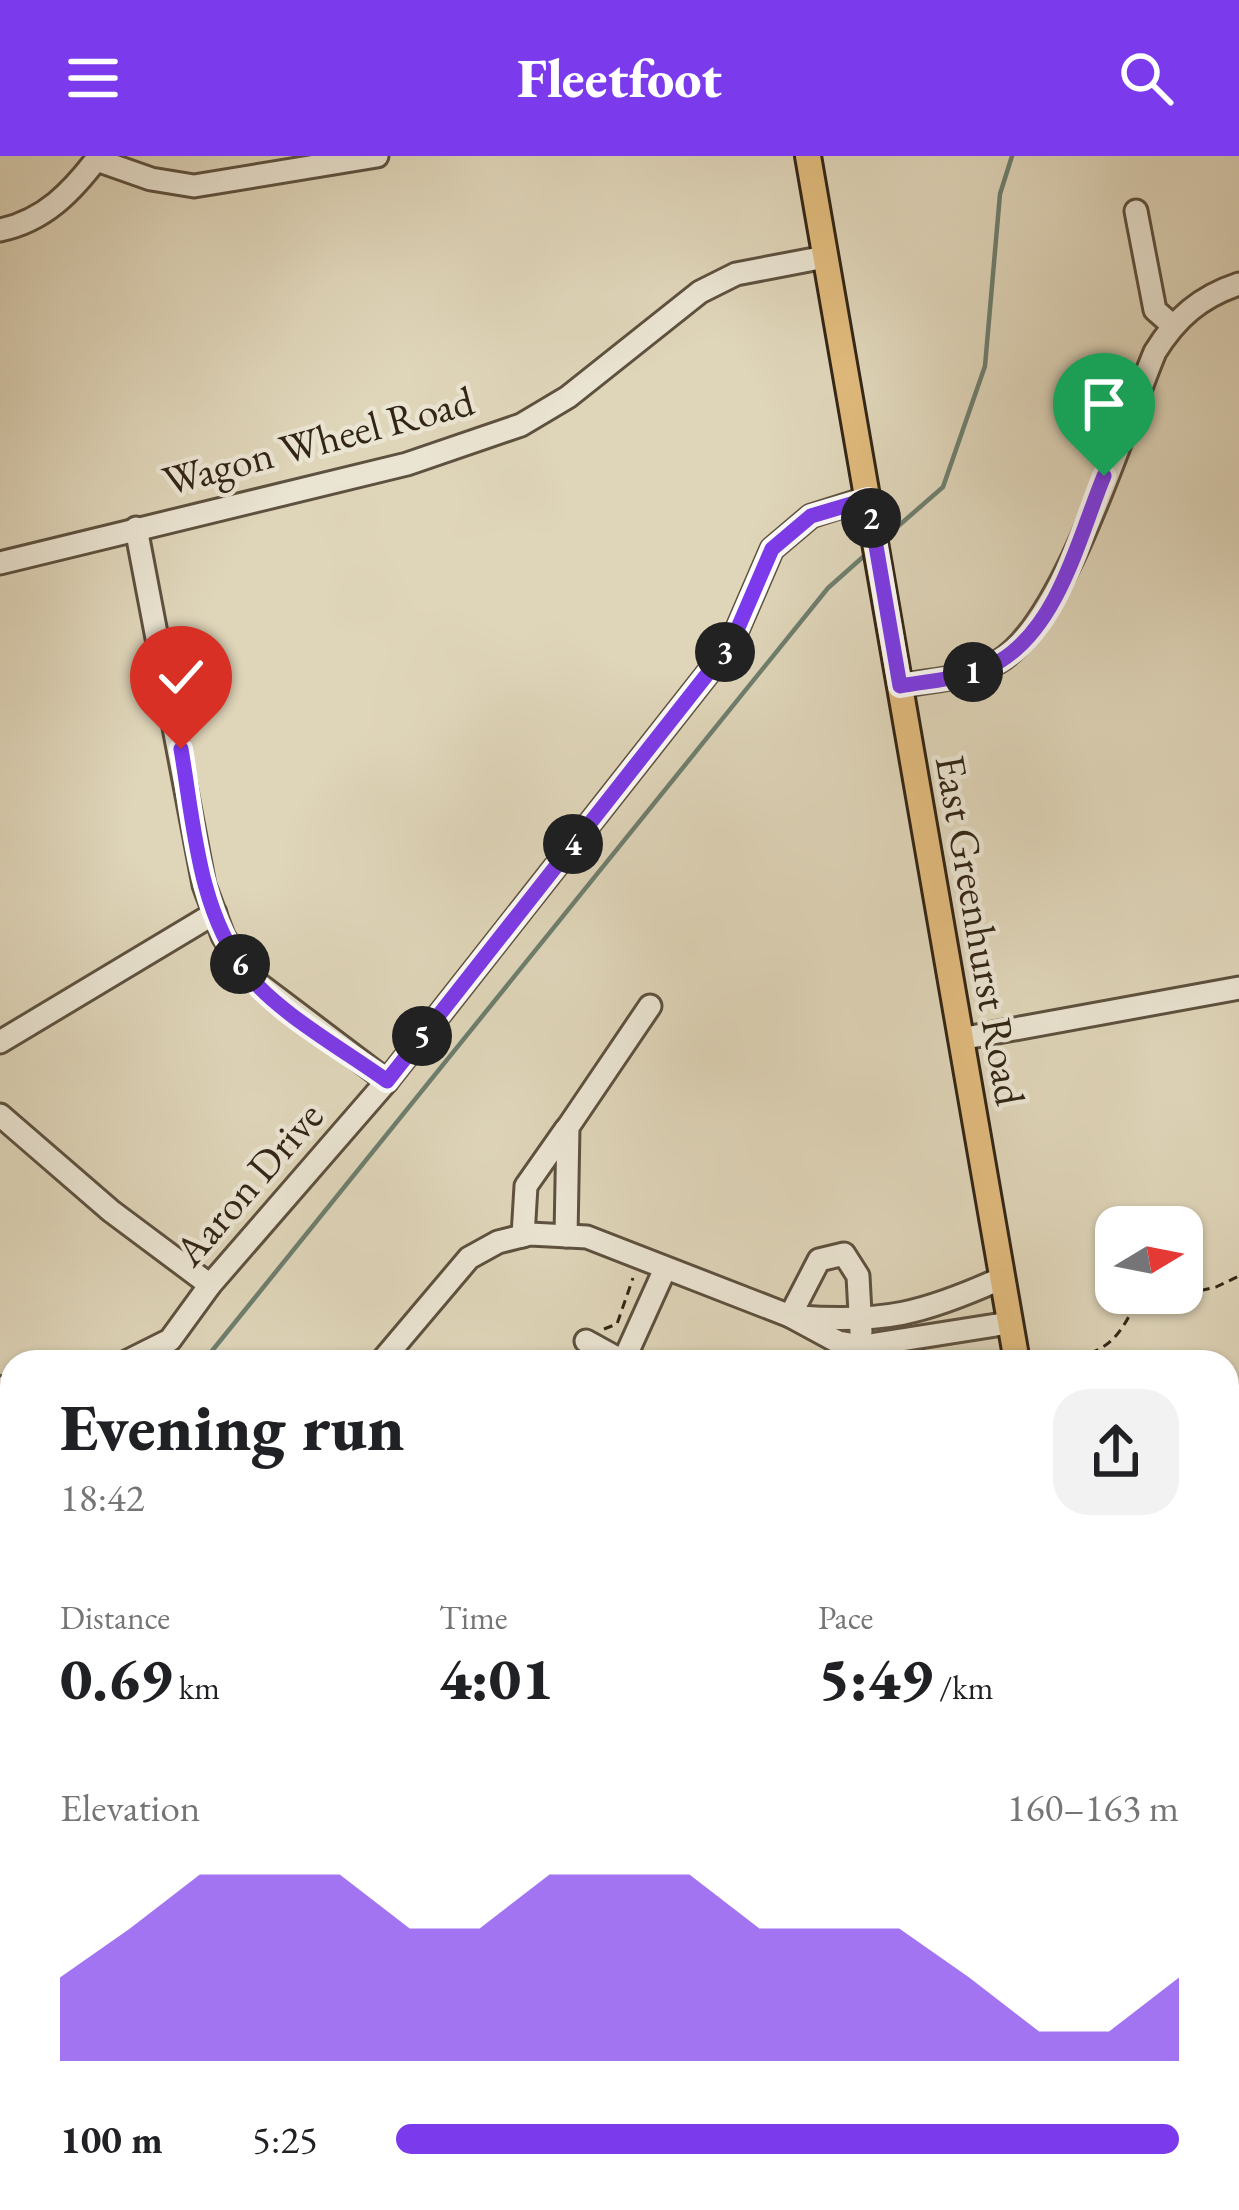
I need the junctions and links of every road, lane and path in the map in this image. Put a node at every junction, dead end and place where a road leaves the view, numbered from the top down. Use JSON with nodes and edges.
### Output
{"nodes":[{"id":1,"x":377,"y":156,"type":"edge"},
{"id":2,"x":98,"y":158,"type":"edge"},
{"id":3,"x":810,"y":158,"type":"edge"},
{"id":4,"x":1136,"y":211,"type":"dead end"},
{"id":5,"x":0,"y":230,"type":"edge"},
{"id":6,"x":825,"y":257,"type":"junction"},
{"id":7,"x":1239,"y":284,"type":"edge"},
{"id":8,"x":1172,"y":325,"type":"junction"},
{"id":9,"x":868,"y":499,"type":"junction"},
{"id":10,"x":136,"y":528,"type":"junction"},
{"id":11,"x":0,"y":562,"type":"edge"},
{"id":12,"x":900,"y":686,"type":"junction"},
{"id":13,"x":214,"y":913,"type":"junction"},
{"id":14,"x":1239,"y":988,"type":"edge"},
{"id":15,"x":650,"y":1006,"type":"dead end"},
{"id":16,"x":960,"y":1040,"type":"junction"},
{"id":17,"x":0,"y":1042,"type":"edge"},
{"id":18,"x":387,"y":1081,"type":"junction"},
{"id":19,"x":0,"y":1115,"type":"edge"},
{"id":20,"x":568,"y":1127,"type":"junction"},
{"id":21,"x":523,"y":1236,"type":"junction"},
{"id":22,"x":566,"y":1236,"type":"junction"},
{"id":23,"x":632,"y":1268,"type":"dead end"},
{"id":24,"x":665,"y":1269,"type":"junction"},
{"id":25,"x":1239,"y":1276,"type":"edge"},
{"id":26,"x":1000,"y":1280,"type":"junction"},
{"id":27,"x":210,"y":1285,"type":"junction"},
{"id":28,"x":790,"y":1316,"type":"junction"},
{"id":29,"x":860,"y":1323,"type":"junction"},
{"id":30,"x":1009,"y":1323,"type":"junction"},
{"id":31,"x":587,"y":1332,"type":"joint"},
{"id":32,"x":863,"y":1346,"type":"junction"},
{"id":33,"x":150,"y":1350,"type":"edge"},
{"id":34,"x":391,"y":1350,"type":"edge"},
{"id":35,"x":609,"y":1350,"type":"edge"},
{"id":36,"x":629,"y":1350,"type":"edge"},
{"id":37,"x":1015,"y":1350,"type":"edge"},
{"id":38,"x":1100,"y":1350,"type":"edge"}],
"edges":[{"from":1,"to":2,"type":"street"},
{"from":2,"to":5,"type":"street"},
{"from":3,"to":6,"type":"main road","name":"East Greenhurst Road"},
{"from":4,"to":8,"type":"street"},
{"from":6,"to":9,"type":"main road","name":"East Greenhurst Road"},
{"from":6,"to":10,"type":"street","name":"Wagon Wheel Road"},
{"from":7,"to":8,"type":"street"},
{"from":8,"to":12,"type":"street"},
{"from":9,"to":12,"type":"main road","name":"East Greenhurst Road"},
{"from":9,"to":18,"type":"street","name":"Aaron Drive"},
{"from":10,"to":11,"type":"street","name":"Wagon Wheel Road"},
{"from":10,"to":13,"type":"street"},
{"from":12,"to":16,"type":"main road","name":"East Greenhurst Road"},
{"from":13,"to":17,"type":"street"},
{"from":13,"to":18,"type":"street"},
{"from":14,"to":16,"type":"street"},
{"from":15,"to":20,"type":"street"},
{"from":16,"to":26,"type":"main road","name":"East Greenhurst Road"},
{"from":18,"to":27,"type":"street","name":"Aaron Drive"},
{"from":19,"to":27,"type":"street"},
{"from":20,"to":21,"type":"street"},
{"from":20,"to":22,"type":"street"},
{"from":21,"to":22,"type":"street"},
{"from":21,"to":34,"type":"street"},
{"from":22,"to":24,"type":"street"},
{"from":23,"to":31,"type":"path"},
{"from":24,"to":28,"type":"street"},
{"from":24,"to":36,"type":"street"},
{"from":25,"to":38,"type":"path"},
{"from":26,"to":29,"type":"street"},
{"from":26,"to":30,"type":"main road","name":"East Greenhurst Road"},
{"from":27,"to":33,"type":"street","name":"Aaron Drive"},
{"from":28,"to":29,"type":"street"},
{"from":28,"to":29,"type":"street"},
{"from":28,"to":32,"type":"street"},
{"from":29,"to":32,"type":"street"},
{"from":30,"to":32,"type":"street"},
{"from":30,"to":37,"type":"main road","name":"East Greenhurst Road"},
{"from":31,"to":35,"type":"street"}]}
